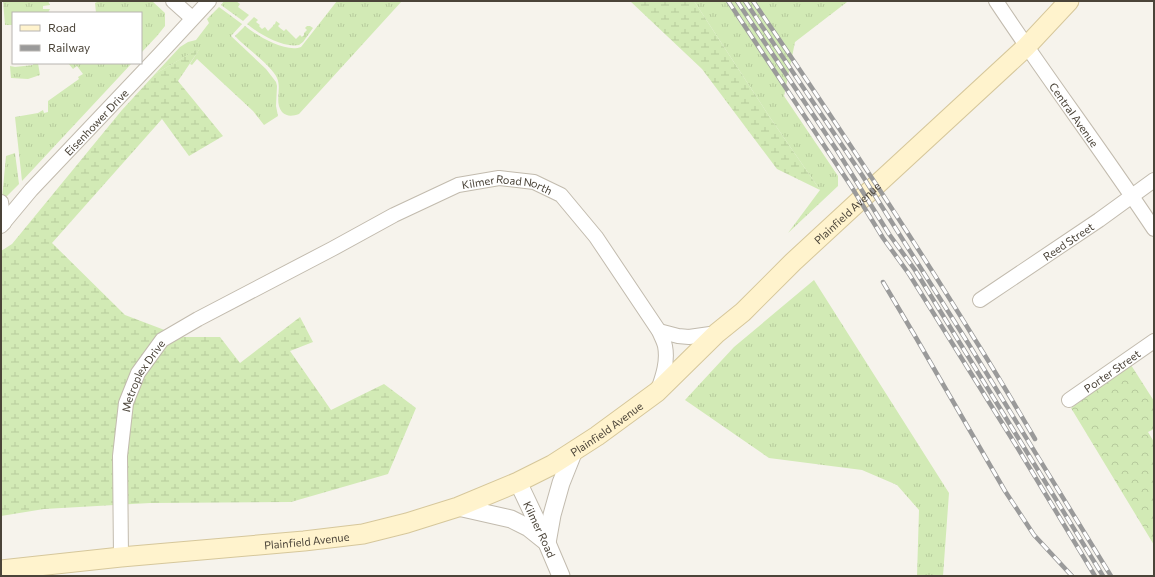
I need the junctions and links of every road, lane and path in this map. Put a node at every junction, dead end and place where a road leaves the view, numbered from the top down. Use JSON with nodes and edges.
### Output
{"nodes":[{"id":1,"x":173,"y":1,"type":"edge"},
{"id":2,"x":209,"y":1,"type":"edge"},
{"id":3,"x":996,"y":1,"type":"edge"},
{"id":4,"x":1069,"y":1,"type":"edge"},
{"id":5,"x":192,"y":18,"type":"junction"},
{"id":6,"x":1026,"y":46,"type":"junction"},
{"id":7,"x":1154,"y":180,"type":"edge"},
{"id":8,"x":1132,"y":195,"type":"junction"},
{"id":9,"x":1,"y":202,"type":"edge"},
{"id":10,"x":2,"y":225,"type":"edge"},
{"id":11,"x":1154,"y":229,"type":"edge"},
{"id":12,"x":332,"y":249,"type":"joint"},
{"id":13,"x":980,"y":300,"type":"dead end"},
{"id":14,"x":659,"y":331,"type":"junction"},
{"id":15,"x":718,"y":333,"type":"junction"},
{"id":16,"x":1154,"y":341,"type":"edge"},
{"id":17,"x":657,"y":392,"type":"junction"},
{"id":18,"x":1069,"y":400,"type":"dead end"},
{"id":19,"x":573,"y":452,"type":"junction"},
{"id":20,"x":518,"y":482,"type":"junction"},
{"id":21,"x":458,"y":507,"type":"junction"},
{"id":22,"x":547,"y":543,"type":"junction"},
{"id":23,"x":121,"y":557,"type":"junction"},
{"id":24,"x":1,"y":570,"type":"edge"},
{"id":25,"x":561,"y":576,"type":"edge"}],
"edges":[{"from":1,"to":5,"type":"street"},
{"from":2,"to":5,"type":"street","name":"Eisenhower Drive"},
{"from":3,"to":6,"type":"street","name":"Central Avenue"},
{"from":4,"to":6,"type":"main road","name":"Plainfield Avenue"},
{"from":5,"to":10,"type":"street","name":"Eisenhower Drive"},
{"from":6,"to":8,"type":"street","name":"Central Avenue"},
{"from":6,"to":15,"type":"main road","name":"Plainfield Avenue"},
{"from":7,"to":8,"type":"street","name":"Reed Street"},
{"from":8,"to":11,"type":"street","name":"Central Avenue"},
{"from":8,"to":13,"type":"street","name":"Reed Street"},
{"from":9,"to":10,"type":"street"},
{"from":12,"to":14,"type":"street","name":"Kilmer Road North"},
{"from":12,"to":23,"type":"street","name":"Metroplex Drive"},
{"from":14,"to":15,"type":"street"},
{"from":14,"to":17,"type":"street","name":"Kilmer Road North"},
{"from":15,"to":17,"type":"main road","name":"Plainfield Avenue"},
{"from":16,"to":18,"type":"street","name":"Porter Street"},
{"from":17,"to":19,"type":"main road","name":"Plainfield Avenue"},
{"from":19,"to":20,"type":"main road","name":"Plainfield Avenue"},
{"from":19,"to":22,"type":"street"},
{"from":20,"to":21,"type":"main road","name":"Plainfield Avenue"},
{"from":20,"to":22,"type":"street","name":"Kilmer Road"},
{"from":21,"to":22,"type":"street"},
{"from":21,"to":23,"type":"main road","name":"Plainfield Avenue"},
{"from":22,"to":25,"type":"street","name":"Kilmer Road"},
{"from":23,"to":24,"type":"main road","name":"Plainfield Avenue"}]}
